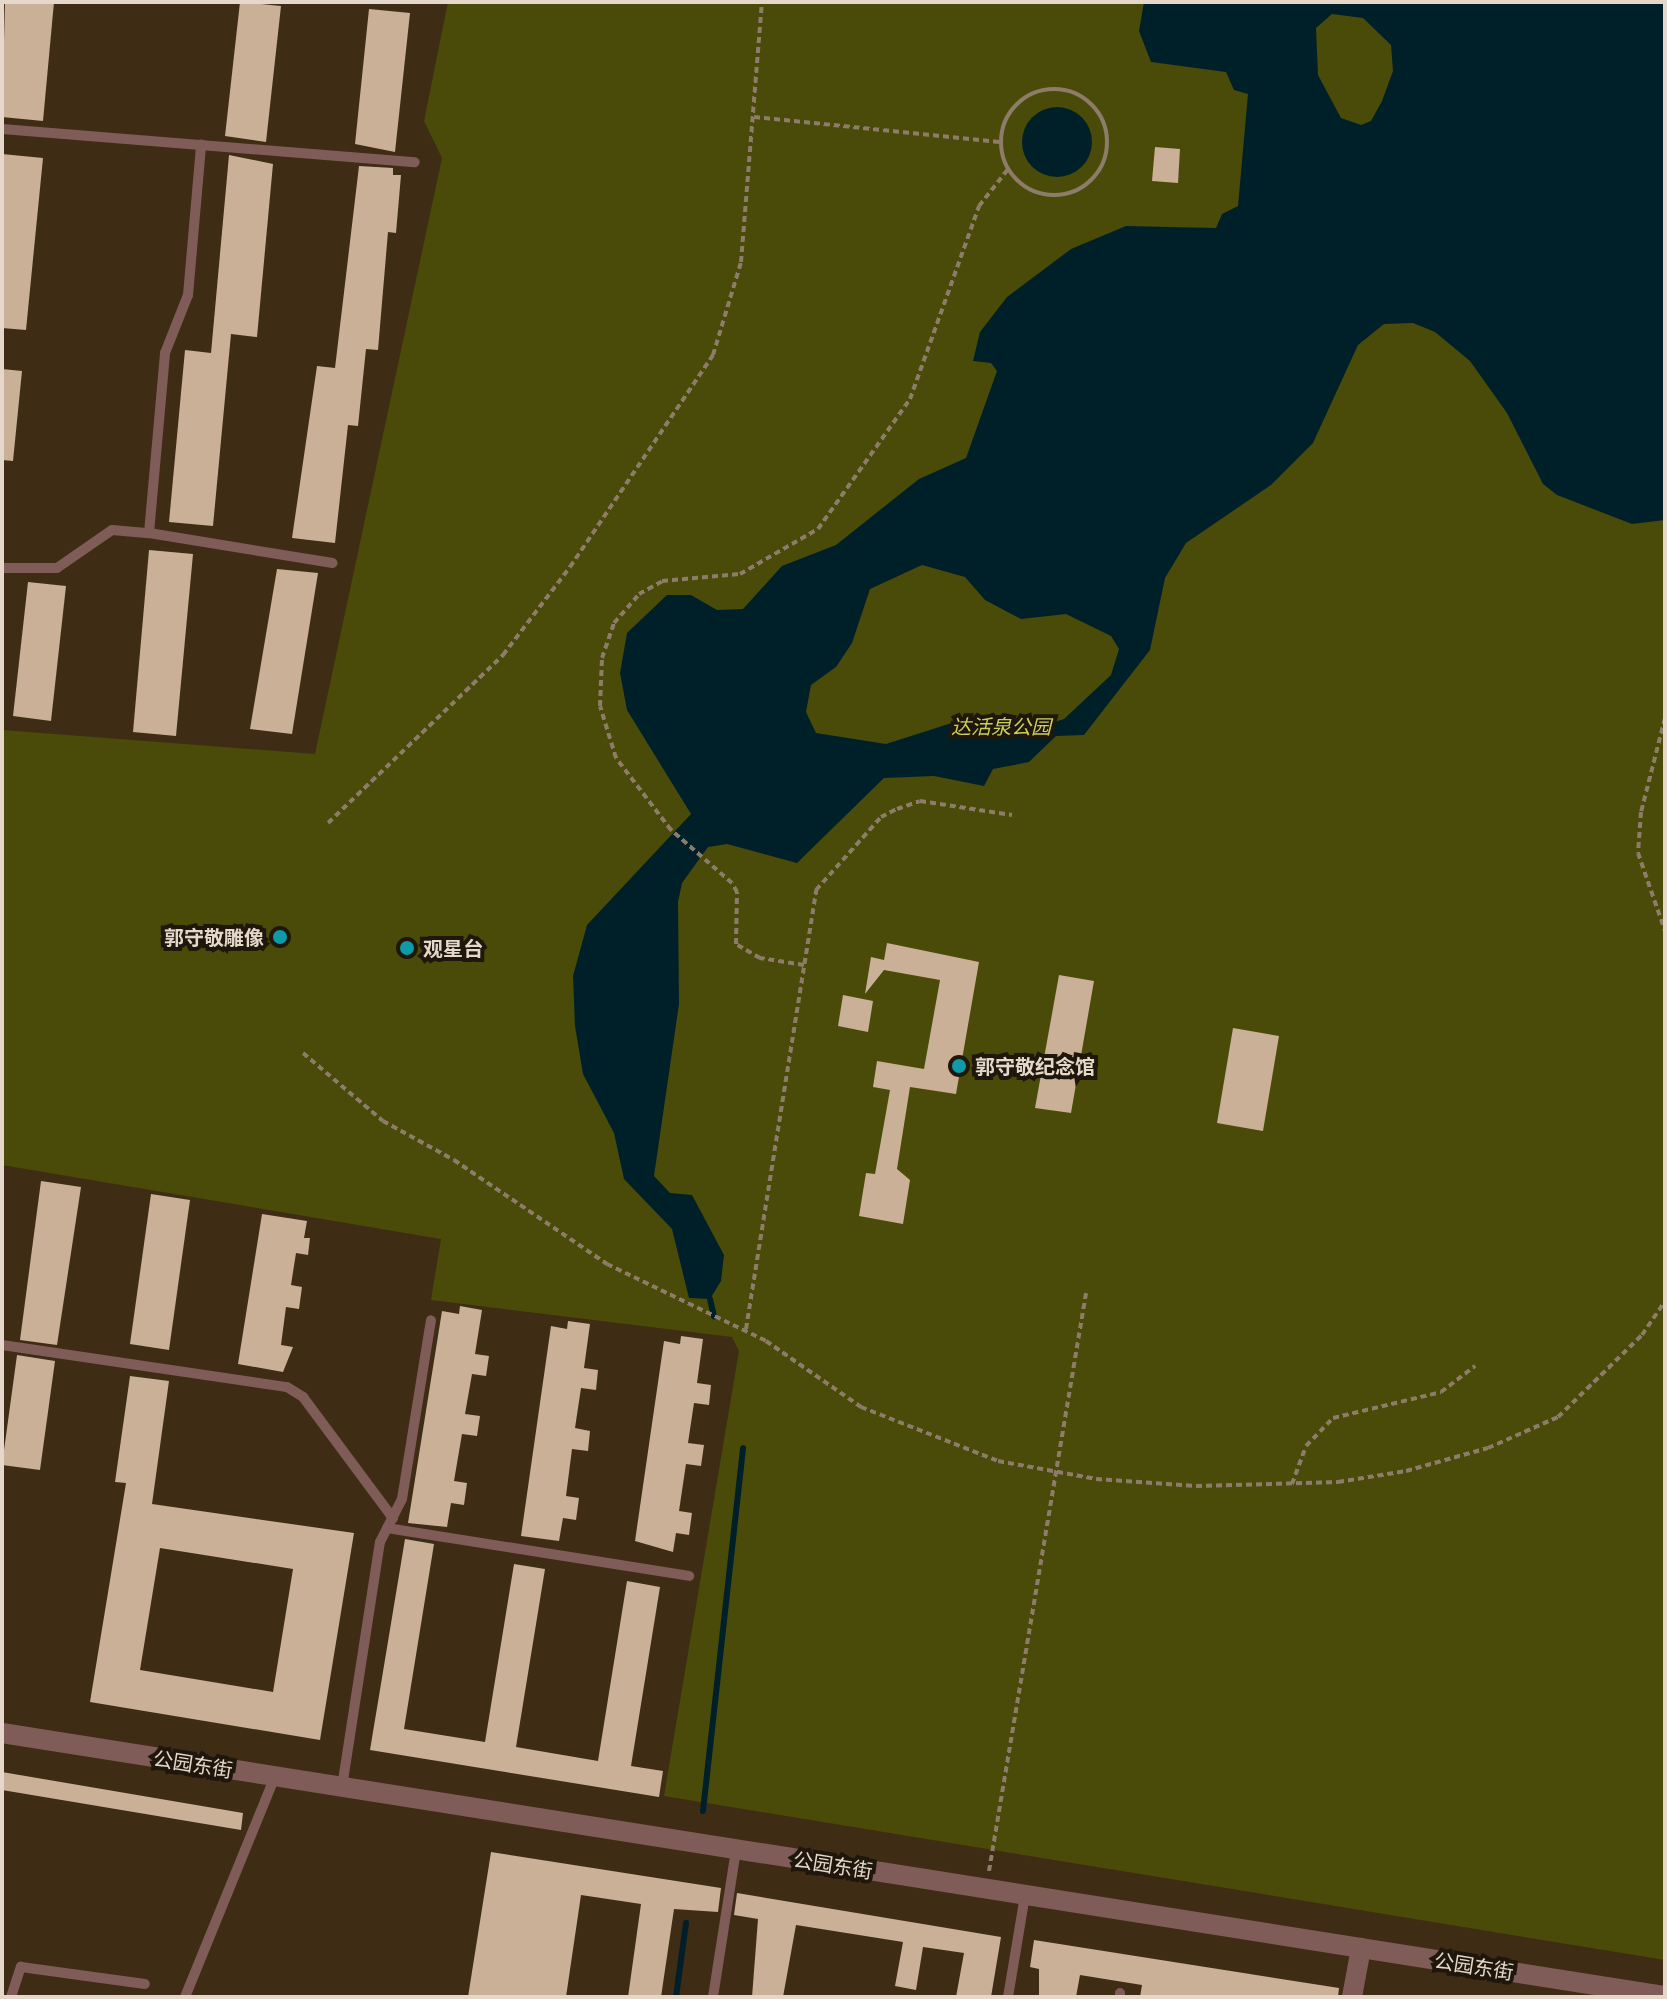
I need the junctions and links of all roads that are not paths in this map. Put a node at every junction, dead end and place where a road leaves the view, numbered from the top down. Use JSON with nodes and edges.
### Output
{"nodes":[{"id":1,"x":2,"y":129,"type":"edge"},
{"id":2,"x":201,"y":145,"type":"junction"},
{"id":3,"x":415,"y":162,"type":"dead end"},
{"id":4,"x":149,"y":533,"type":"junction"},
{"id":5,"x":333,"y":563,"type":"dead end"},
{"id":6,"x":2,"y":568,"type":"edge"},
{"id":7,"x":431,"y":1320,"type":"dead end"},
{"id":8,"x":2,"y":1345,"type":"edge"},
{"id":9,"x":390,"y":1523,"type":"junction"},
{"id":10,"x":689,"y":1576,"type":"dead end"},
{"id":11,"x":2,"y":1733,"type":"edge"},
{"id":12,"x":275,"y":1776,"type":"junction"},
{"id":13,"x":342,"y":1787,"type":"junction"},
{"id":14,"x":736,"y":1850,"type":"junction"},
{"id":15,"x":1025,"y":1895,"type":"junction"},
{"id":16,"x":1361,"y":1948,"type":"junction"},
{"id":17,"x":145,"y":1984,"type":"dead end"},
{"id":18,"x":1665,"y":1996,"type":"edge"},
{"id":19,"x":11,"y":1997,"type":"edge"},
{"id":20,"x":185,"y":1997,"type":"edge"},
{"id":21,"x":713,"y":1997,"type":"edge"},
{"id":22,"x":1008,"y":1997,"type":"edge"},
{"id":23,"x":1352,"y":1997,"type":"edge"}],
"edges":[{"from":1,"to":2,"type":"lane"},
{"from":2,"to":3,"type":"lane"},
{"from":2,"to":4,"type":"lane"},
{"from":4,"to":5,"type":"lane"},
{"from":4,"to":6,"type":"lane"},
{"from":7,"to":9,"type":"lane"},
{"from":8,"to":9,"type":"lane"},
{"from":9,"to":10,"type":"lane"},
{"from":9,"to":13,"type":"lane"},
{"from":11,"to":12,"type":"street","name":"公园东街"},
{"from":12,"to":13,"type":"street","name":"公园东街"},
{"from":12,"to":20,"type":"lane"},
{"from":13,"to":14,"type":"street","name":"公园东街"},
{"from":14,"to":15,"type":"street","name":"公园东街"},
{"from":14,"to":21,"type":"lane"},
{"from":15,"to":16,"type":"street","name":"公园东街"},
{"from":15,"to":22,"type":"lane"},
{"from":16,"to":18,"type":"street","name":"公园东街"},
{"from":16,"to":23,"type":"street"},
{"from":17,"to":19,"type":"lane"}]}
